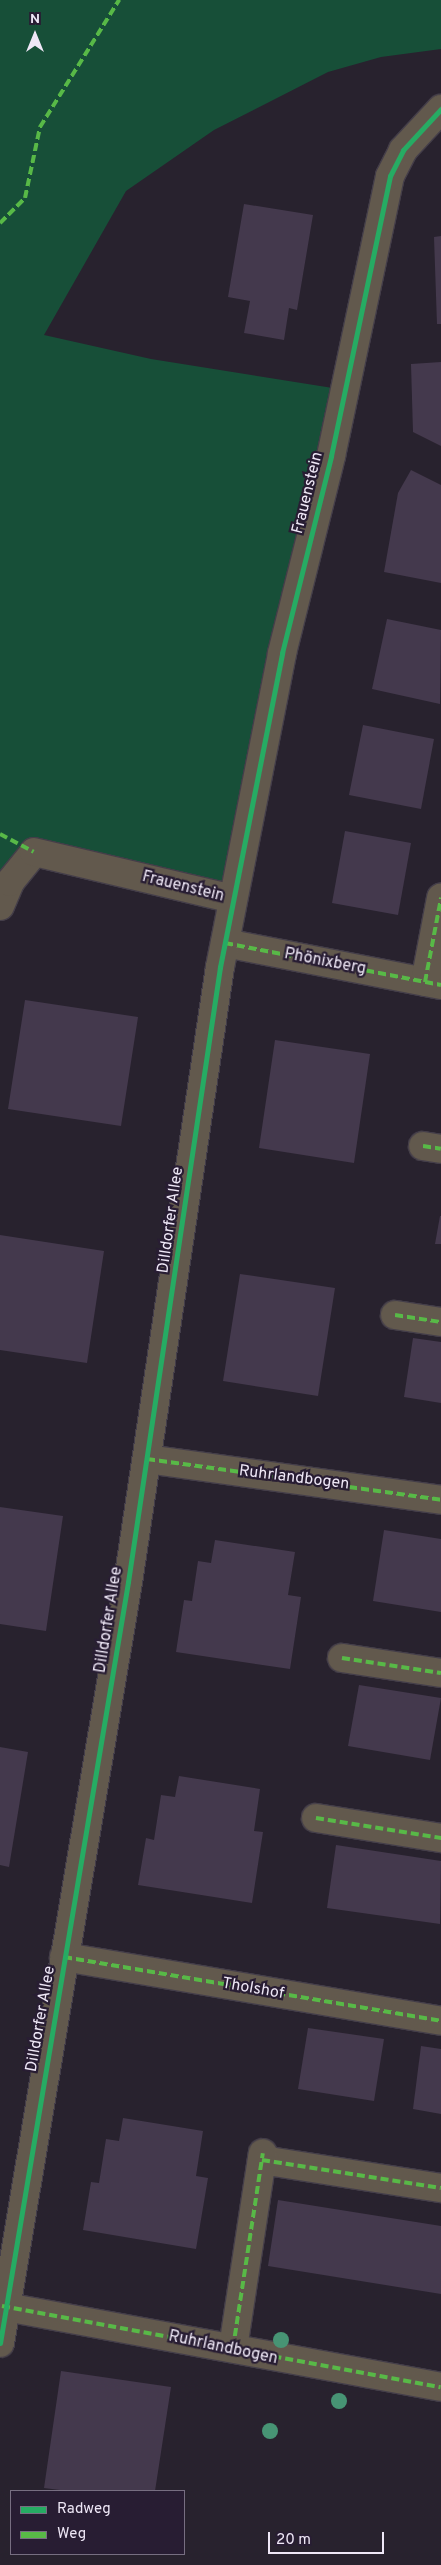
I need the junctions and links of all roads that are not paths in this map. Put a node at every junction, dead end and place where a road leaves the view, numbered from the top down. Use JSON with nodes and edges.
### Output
{"nodes":[{"id":1,"x":441,"y":109,"type":"edge"},
{"id":2,"x":441,"y":898,"type":"edge"},
{"id":3,"x":233,"y":899,"type":"junction"},
{"id":4,"x":0,"y":906,"type":"edge"},
{"id":5,"x":225,"y":943,"type":"junction"},
{"id":6,"x":433,"y":984,"type":"edge"},
{"id":7,"x":395,"y":1315,"type":"dead end"},
{"id":8,"x":441,"y":1322,"type":"edge"},
{"id":9,"x":147,"y":1459,"type":"junction"},
{"id":10,"x":441,"y":1500,"type":"edge"},
{"id":11,"x":342,"y":1658,"type":"dead end"},
{"id":12,"x":441,"y":1673,"type":"edge"},
{"id":13,"x":316,"y":1818,"type":"dead end"},
{"id":14,"x":441,"y":1838,"type":"edge"},
{"id":15,"x":64,"y":1957,"type":"junction"},
{"id":16,"x":441,"y":2021,"type":"edge"},
{"id":17,"x":441,"y":2188,"type":"edge"},
{"id":18,"x":3,"y":2306,"type":"edge"},
{"id":19,"x":0,"y":2343,"type":"edge"},
{"id":20,"x":233,"y":2348,"type":"junction"},
{"id":21,"x":441,"y":2387,"type":"edge"}],
"edges":[{"from":1,"to":3,"type":"street","name":"Frauenstein"},
{"from":2,"to":6,"type":"street","name":"Phönixberg"},
{"from":3,"to":4,"type":"street","name":"Frauenstein"},
{"from":3,"to":5,"type":"street","name":"Dilldorfer Allee"},
{"from":5,"to":6,"type":"street","name":"Phönixberg"},
{"from":5,"to":9,"type":"street","name":"Dilldorfer Allee"},
{"from":7,"to":8,"type":"street"},
{"from":9,"to":10,"type":"street","name":"Ruhrlandbogen"},
{"from":9,"to":15,"type":"street","name":"Dilldorfer Allee"},
{"from":11,"to":12,"type":"street"},
{"from":13,"to":14,"type":"street"},
{"from":15,"to":16,"type":"street","name":"Tholshof"},
{"from":15,"to":18,"type":"street","name":"Dilldorfer Allee"},
{"from":17,"to":20,"type":"street"},
{"from":18,"to":19,"type":"street","name":"Dilldorfer Allee"},
{"from":18,"to":20,"type":"street","name":"Ruhrlandbogen"},
{"from":20,"to":21,"type":"street","name":"Ruhrlandbogen"}]}
